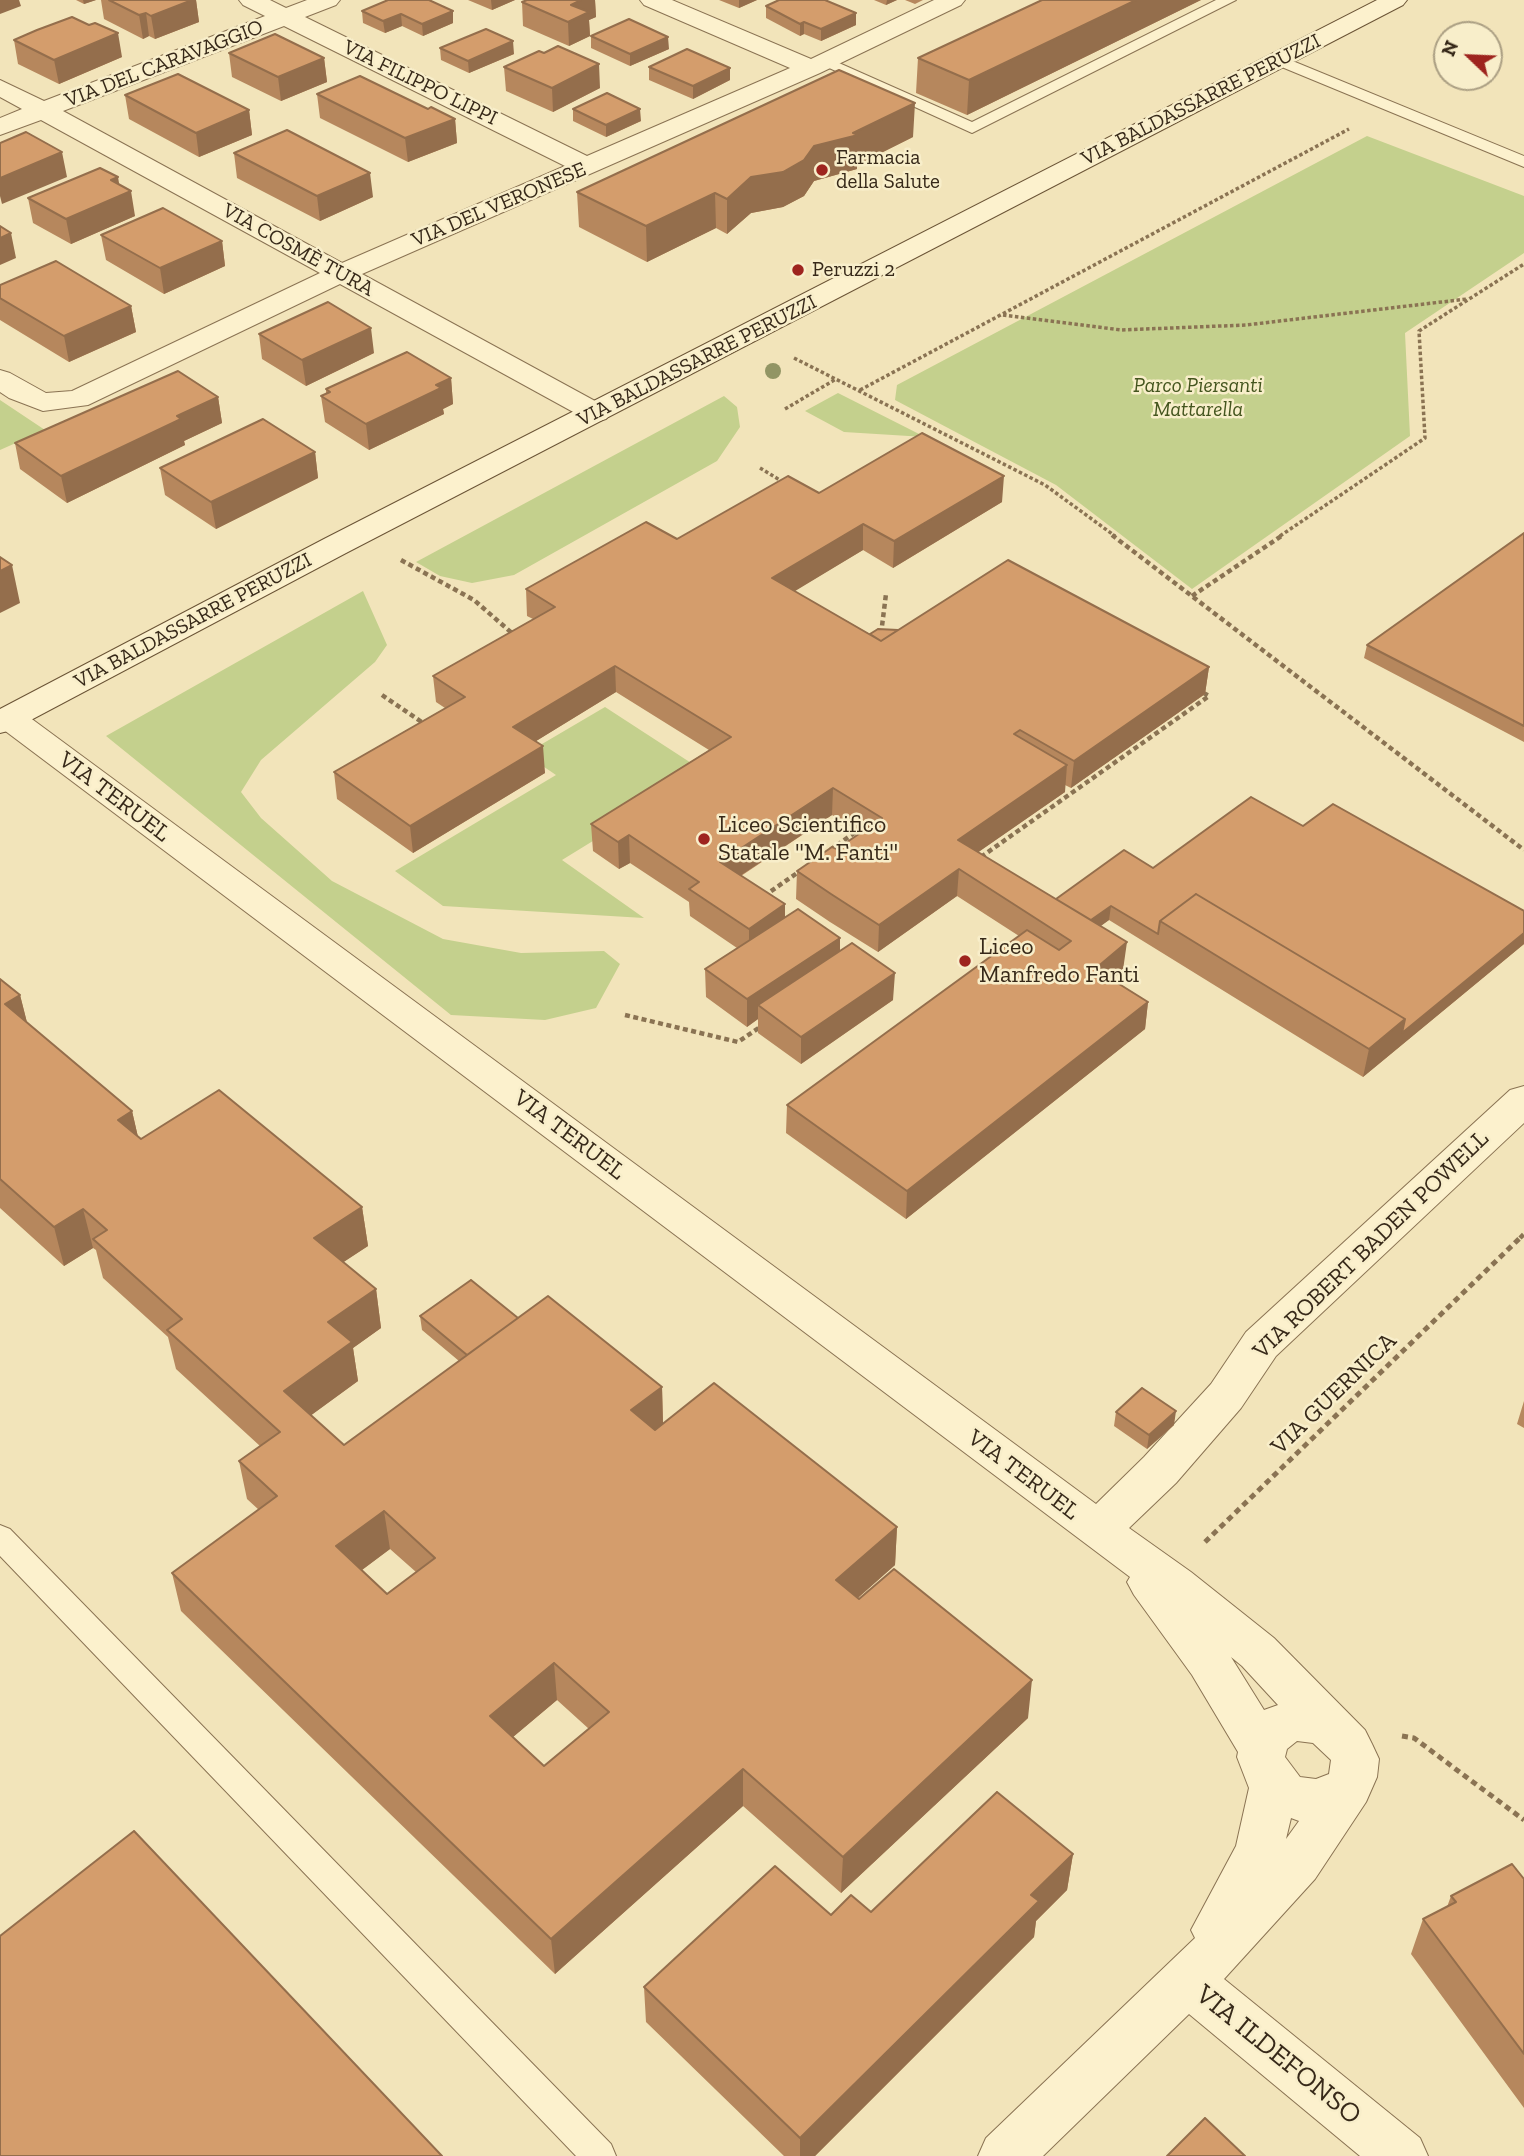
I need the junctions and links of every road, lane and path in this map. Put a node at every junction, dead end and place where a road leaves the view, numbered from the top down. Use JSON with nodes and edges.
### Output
{"nodes":[{"id":1,"x":251,"y":0,"type":"edge"},
{"id":2,"x":328,"y":0,"type":"edge"},
{"id":3,"x":652,"y":0,"type":"edge"},
{"id":4,"x":953,"y":0,"type":"edge"},
{"id":5,"x":1228,"y":0,"type":"edge"},
{"id":6,"x":1395,"y":0,"type":"edge"},
{"id":7,"x":286,"y":16,"type":"junction"},
{"id":8,"x":1278,"y":60,"type":"junction"},
{"id":9,"x":817,"y":65,"type":"junction"},
{"id":10,"x":0,"y":87,"type":"edge"},
{"id":11,"x":43,"y":111,"type":"junction"},
{"id":12,"x":1356,"y":125,"type":"dead end"},
{"id":13,"x":0,"y":127,"type":"edge"},
{"id":14,"x":1524,"y":162,"type":"edge"},
{"id":15,"x":588,"y":167,"type":"junction"},
{"id":16,"x":1524,"y":264,"type":"edge"},
{"id":17,"x":342,"y":273,"type":"junction"},
{"id":18,"x":1469,"y":299,"type":"junction"},
{"id":19,"x":1002,"y":314,"type":"junction"},
{"id":20,"x":786,"y":354,"type":"dead end"},
{"id":21,"x":0,"y":379,"type":"edge"},
{"id":22,"x":837,"y":379,"type":"junction"},
{"id":23,"x":860,"y":390,"type":"junction"},
{"id":24,"x":785,"y":409,"type":"dead end"},
{"id":25,"x":596,"y":413,"type":"junction"},
{"id":26,"x":760,"y":468,"type":"dead end"},
{"id":27,"x":784,"y":483,"type":"edge"},
{"id":28,"x":399,"y":559,"type":"dead end"},
{"id":29,"x":886,"y":594,"type":"dead end"},
{"id":30,"x":1192,"y":596,"type":"junction"},
{"id":31,"x":521,"y":640,"type":"edge"},
{"id":32,"x":882,"y":640,"type":"edge"},
{"id":33,"x":1199,"y":690,"type":"edge"},
{"id":34,"x":382,"y":695,"type":"dead end"},
{"id":35,"x":5,"y":721,"type":"edge"},
{"id":36,"x":433,"y":730,"type":"edge"},
{"id":37,"x":857,"y":831,"type":"edge"},
{"id":38,"x":1524,"y":850,"type":"edge"},
{"id":39,"x":826,"y":853,"type":"edge"},
{"id":40,"x":979,"y":858,"type":"edge"},
{"id":41,"x":805,"y":867,"type":"edge"},
{"id":42,"x":774,"y":904,"type":"edge"},
{"id":43,"x":625,"y":1015,"type":"dead end"},
{"id":44,"x":771,"y":1020,"type":"edge"},
{"id":45,"x":1524,"y":1100,"type":"edge"},
{"id":46,"x":1524,"y":1234,"type":"edge"},
{"id":47,"x":0,"y":1537,"type":"edge"},
{"id":48,"x":1113,"y":1541,"type":"junction"},
{"id":49,"x":1175,"y":1585,"type":"junction"},
{"id":50,"x":1330,"y":1728,"type":"junction"},
{"id":51,"x":1268,"y":1767,"type":"junction"},
{"id":52,"x":1349,"y":1787,"type":"junction"},
{"id":53,"x":1524,"y":1820,"type":"edge"},
{"id":54,"x":1188,"y":1981,"type":"junction"},
{"id":55,"x":600,"y":2156,"type":"edge"},
{"id":56,"x":1004,"y":2156,"type":"edge"},
{"id":57,"x":1401,"y":2156,"type":"edge"}],
"edges":[{"from":1,"to":7,"type":"street","name":"VIA FILIPPO LIPPI"},
{"from":2,"to":7,"type":"street","name":"VIA DEL CARAVAGGIO"},
{"from":3,"to":9,"type":"street"},
{"from":4,"to":9,"type":"street","name":"VIA DEL VERONESE"},
{"from":5,"to":9,"type":"lane"},
{"from":6,"to":8,"type":"street","name":"VIA BALDASSARRE PERUZZI"},
{"from":7,"to":11,"type":"street","name":"VIA DEL CARAVAGGIO"},
{"from":7,"to":15,"type":"street","name":"VIA FILIPPO LIPPI"},
{"from":8,"to":14,"type":"lane"},
{"from":8,"to":25,"type":"street","name":"VIA BALDASSARRE PERUZZI"},
{"from":9,"to":15,"type":"street","name":"VIA DEL VERONESE"},
{"from":10,"to":11,"type":"street","name":"VIA COSMÈ TURA"},
{"from":11,"to":13,"type":"street","name":"VIA DEL CARAVAGGIO"},
{"from":11,"to":17,"type":"street","name":"VIA COSMÈ TURA"},
{"from":12,"to":19,"type":"path"},
{"from":15,"to":17,"type":"street","name":"VIA DEL VERONESE"},
{"from":16,"to":18,"type":"path"},
{"from":17,"to":21,"type":"street","name":"VIA DEL VERONESE"},
{"from":17,"to":25,"type":"street","name":"VIA COSMÈ TURA"},
{"from":18,"to":19,"type":"path"},
{"from":18,"to":30,"type":"path"},
{"from":19,"to":23,"type":"path"},
{"from":20,"to":22,"type":"path"},
{"from":22,"to":23,"type":"path"},
{"from":22,"to":24,"type":"path"},
{"from":23,"to":30,"type":"path"},
{"from":25,"to":35,"type":"street","name":"VIA BALDASSARRE PERUZZI"},
{"from":26,"to":27,"type":"path"},
{"from":28,"to":31,"type":"path"},
{"from":29,"to":32,"type":"path"},
{"from":30,"to":38,"type":"path"},
{"from":33,"to":40,"type":"path"},
{"from":34,"to":36,"type":"path"},
{"from":35,"to":48,"type":"street","name":"VIA TERUEL"},
{"from":37,"to":39,"type":"path"},
{"from":41,"to":42,"type":"path"},
{"from":43,"to":44,"type":"path"},
{"from":45,"to":48,"type":"street","name":"VIA ROBERT BADEN POWELL"},
{"from":46,"to":49,"type":"path","name":"VIA GUERNICA"},
{"from":47,"to":55,"type":"lane"},
{"from":48,"to":49,"type":"street","name":"VIA TERUEL"},
{"from":48,"to":51,"type":"street"},
{"from":49,"to":50,"type":"street","name":"VIA TERUEL"},
{"from":50,"to":51,"type":"street"},
{"from":50,"to":52,"type":"street"},
{"from":50,"to":53,"type":"path"},
{"from":51,"to":52,"type":"street"},
{"from":51,"to":54,"type":"street"},
{"from":52,"to":54,"type":"street"},
{"from":54,"to":56,"type":"street"},
{"from":54,"to":57,"type":"street","name":"VIA ILDEFONSO"}]}
